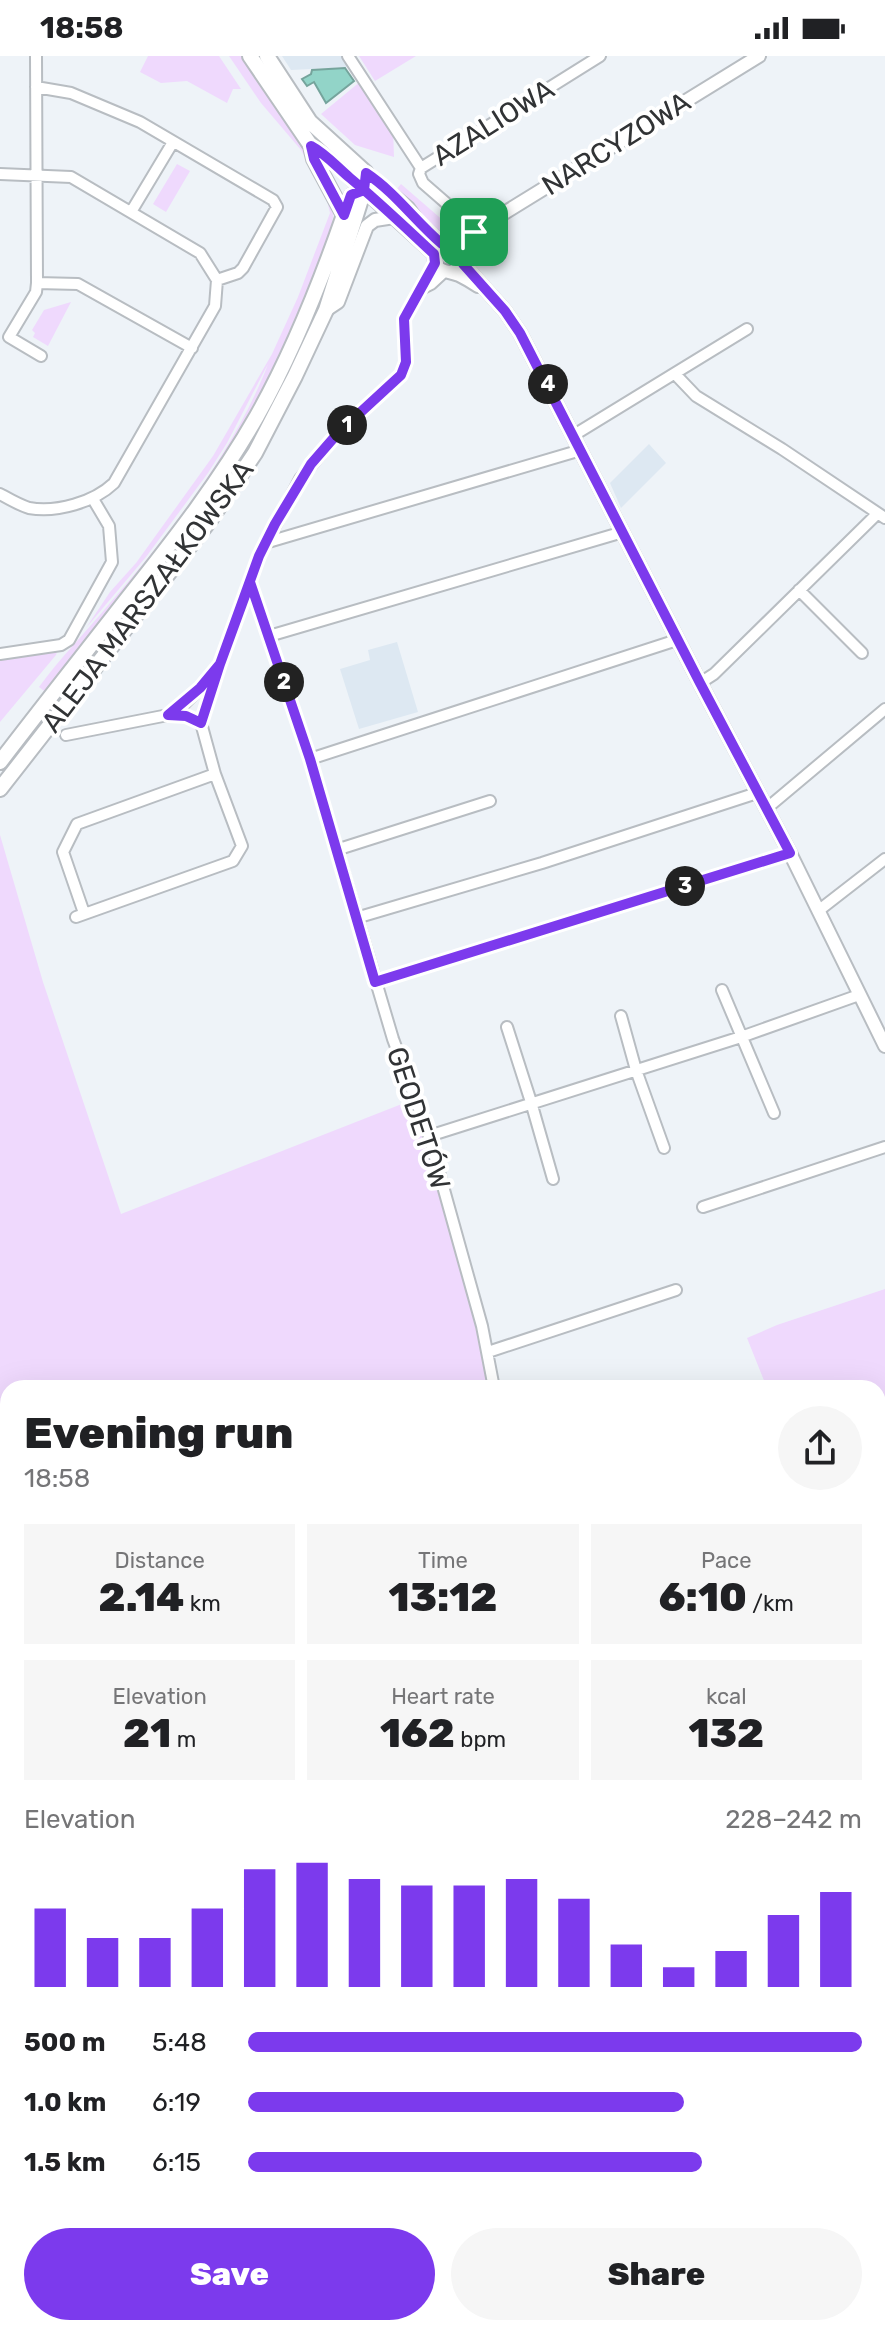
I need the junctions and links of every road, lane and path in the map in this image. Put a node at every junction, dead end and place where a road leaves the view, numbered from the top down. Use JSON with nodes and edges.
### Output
{"nodes":[{"id":1,"x":36,"y":56,"type":"edge"},
{"id":2,"x":250,"y":56,"type":"edge"},
{"id":3,"x":267,"y":56,"type":"edge"},
{"id":4,"x":348,"y":56,"type":"edge"},
{"id":5,"x":600,"y":56,"type":"edge"},
{"id":6,"x":759,"y":56,"type":"edge"},
{"id":7,"x":36,"y":87,"type":"junction"},
{"id":8,"x":173,"y":142,"type":"junction"},
{"id":9,"x":311,"y":146,"type":"junction"},
{"id":10,"x":421,"y":168,"type":"junction"},
{"id":11,"x":366,"y":173,"type":"junction"},
{"id":12,"x":0,"y":174,"type":"edge"},
{"id":13,"x":36,"y":175,"type":"junction"},
{"id":14,"x":364,"y":190,"type":"junction"},
{"id":15,"x":131,"y":212,"type":"junction"},
{"id":16,"x":344,"y":215,"type":"junction"},
{"id":17,"x":394,"y":217,"type":"junction"},
{"id":18,"x":418,"y":222,"type":"junction"},
{"id":19,"x":475,"y":231,"type":"junction"},
{"id":20,"x":443,"y":258,"type":"junction"},
{"id":21,"x":463,"y":258,"type":"junction"},
{"id":22,"x":217,"y":280,"type":"junction"},
{"id":23,"x":37,"y":283,"type":"junction"},
{"id":24,"x":482,"y":287,"type":"junction"},
{"id":25,"x":326,"y":310,"type":"junction"},
{"id":26,"x":747,"y":329,"type":"dead end"},
{"id":27,"x":192,"y":348,"type":"junction"},
{"id":28,"x":41,"y":356,"type":"dead end"},
{"id":29,"x":675,"y":374,"type":"junction"},
{"id":30,"x":574,"y":435,"type":"junction"},
{"id":31,"x":581,"y":450,"type":"junction"},
{"id":32,"x":0,"y":494,"type":"edge"},
{"id":33,"x":93,"y":499,"type":"junction"},
{"id":34,"x":881,"y":516,"type":"edge"},
{"id":35,"x":623,"y":532,"type":"junction"},
{"id":36,"x":265,"y":543,"type":"junction"},
{"id":37,"x":250,"y":582,"type":"junction"},
{"id":38,"x":799,"y":590,"type":"junction"},
{"id":39,"x":269,"y":636,"type":"junction"},
{"id":40,"x":677,"y":640,"type":"junction"},
{"id":41,"x":862,"y":653,"type":"dead end"},
{"id":42,"x":0,"y":654,"type":"edge"},
{"id":43,"x":220,"y":664,"type":"junction"},
{"id":44,"x":700,"y":683,"type":"junction"},
{"id":45,"x":885,"y":709,"type":"edge"},
{"id":46,"x":168,"y":715,"type":"junction"},
{"id":47,"x":201,"y":723,"type":"junction"},
{"id":48,"x":66,"y":735,"type":"dead end"},
{"id":49,"x":310,"y":759,"type":"junction"},
{"id":50,"x":0,"y":762,"type":"edge"},
{"id":51,"x":215,"y":774,"type":"junction"},
{"id":52,"x":0,"y":789,"type":"edge"},
{"id":53,"x":757,"y":793,"type":"junction"},
{"id":54,"x":490,"y":801,"type":"dead end"},
{"id":55,"x":766,"y":809,"type":"junction"},
{"id":56,"x":336,"y":850,"type":"junction"},
{"id":57,"x":790,"y":853,"type":"junction"},
{"id":58,"x":885,"y":859,"type":"edge"},
{"id":59,"x":818,"y":911,"type":"junction"},
{"id":60,"x":356,"y":918,"type":"junction"},
{"id":61,"x":375,"y":982,"type":"junction"},
{"id":62,"x":722,"y":990,"type":"dead end"},
{"id":63,"x":859,"y":995,"type":"junction"},
{"id":64,"x":621,"y":1016,"type":"dead end"},
{"id":65,"x":507,"y":1027,"type":"dead end"},
{"id":66,"x":741,"y":1037,"type":"junction"},
{"id":67,"x":885,"y":1046,"type":"edge"},
{"id":68,"x":636,"y":1070,"type":"junction"},
{"id":69,"x":531,"y":1102,"type":"junction"},
{"id":70,"x":774,"y":1113,"type":"dead end"},
{"id":71,"x":429,"y":1136,"type":"junction"},
{"id":72,"x":885,"y":1147,"type":"edge"},
{"id":73,"x":664,"y":1148,"type":"dead end"},
{"id":74,"x":553,"y":1179,"type":"dead end"},
{"id":75,"x":703,"y":1207,"type":"dead end"},
{"id":76,"x":676,"y":1290,"type":"dead end"},
{"id":77,"x":488,"y":1352,"type":"junction"},
{"id":78,"x":493,"y":1380,"type":"edge"}],
"edges":[{"from":1,"to":7,"type":"street"},
{"from":2,"to":9,"type":"main road"},
{"from":3,"to":11,"type":"main road"},
{"from":4,"to":10,"type":"street"},
{"from":5,"to":10,"type":"street","name":"AZALIOWA"},
{"from":6,"to":19,"type":"street","name":"NARCYZOWA"},
{"from":7,"to":8,"type":"street"},
{"from":7,"to":13,"type":"street"},
{"from":8,"to":15,"type":"street"},
{"from":8,"to":22,"type":"street"},
{"from":9,"to":14,"type":"street"},
{"from":9,"to":16,"type":"main road"},
{"from":10,"to":19,"type":"street","name":"AZALIOWA"},
{"from":11,"to":14,"type":"main road","name":"ALEJA MARSZAŁKOWSKA"},
{"from":11,"to":18,"type":"street"},
{"from":12,"to":13,"type":"street"},
{"from":13,"to":15,"type":"street"},
{"from":13,"to":23,"type":"street"},
{"from":14,"to":16,"type":"street"},
{"from":14,"to":17,"type":"street"},
{"from":14,"to":18,"type":"street"},
{"from":14,"to":25,"type":"main road","name":"ALEJA MARSZAŁKOWSKA"},
{"from":15,"to":22,"type":"street"},
{"from":16,"to":50,"type":"main road","name":"ALEJA MARSZAŁKOWSKA"},
{"from":17,"to":20,"type":"street"},
{"from":17,"to":25,"type":"street"},
{"from":18,"to":20,"type":"street"},
{"from":19,"to":20,"type":"street","name":"NARCYZOWA"},
{"from":19,"to":21,"type":"street"},
{"from":20,"to":21,"type":"street"},
{"from":20,"to":21,"type":"street"},
{"from":20,"to":24,"type":"street"},
{"from":20,"to":36,"type":"street"},
{"from":21,"to":24,"type":"street"},
{"from":22,"to":27,"type":"street"},
{"from":23,"to":27,"type":"street"},
{"from":23,"to":28,"type":"street"},
{"from":24,"to":30,"type":"street"},
{"from":25,"to":52,"type":"main road","name":"ALEJA MARSZAŁKOWSKA"},
{"from":26,"to":29,"type":"street"},
{"from":27,"to":33,"type":"street"},
{"from":29,"to":30,"type":"street"},
{"from":29,"to":34,"type":"street"},
{"from":30,"to":31,"type":"street"},
{"from":31,"to":35,"type":"street"},
{"from":31,"to":36,"type":"street"},
{"from":32,"to":33,"type":"street"},
{"from":33,"to":42,"type":"street"},
{"from":34,"to":38,"type":"street"},
{"from":35,"to":39,"type":"street"},
{"from":35,"to":40,"type":"street"},
{"from":36,"to":37,"type":"street"},
{"from":37,"to":39,"type":"street","name":"GEODETÓW"},
{"from":37,"to":43,"type":"street"},
{"from":38,"to":41,"type":"street"},
{"from":38,"to":44,"type":"street"},
{"from":39,"to":49,"type":"street","name":"GEODETÓW"},
{"from":40,"to":44,"type":"street"},
{"from":40,"to":49,"type":"street"},
{"from":43,"to":46,"type":"street"},
{"from":43,"to":47,"type":"street"},
{"from":44,"to":53,"type":"street"},
{"from":45,"to":55,"type":"street"},
{"from":46,"to":47,"type":"street"},
{"from":46,"to":48,"type":"street"},
{"from":47,"to":51,"type":"street"},
{"from":49,"to":56,"type":"street","name":"GEODETÓW"},
{"from":51,"to":51,"type":"street"},
{"from":53,"to":55,"type":"street"},
{"from":53,"to":60,"type":"street"},
{"from":54,"to":56,"type":"street"},
{"from":55,"to":57,"type":"street"},
{"from":56,"to":60,"type":"street","name":"GEODETÓW"},
{"from":57,"to":59,"type":"street"},
{"from":57,"to":61,"type":"street"},
{"from":58,"to":59,"type":"street"},
{"from":59,"to":63,"type":"street"},
{"from":60,"to":61,"type":"street","name":"GEODETÓW"},
{"from":61,"to":71,"type":"street","name":"GEODETÓW"},
{"from":62,"to":66,"type":"street"},
{"from":63,"to":66,"type":"street"},
{"from":63,"to":67,"type":"street"},
{"from":64,"to":68,"type":"street"},
{"from":65,"to":69,"type":"street"},
{"from":66,"to":68,"type":"street"},
{"from":66,"to":70,"type":"street"},
{"from":68,"to":69,"type":"street"},
{"from":68,"to":73,"type":"street"},
{"from":69,"to":71,"type":"street"},
{"from":69,"to":74,"type":"street"},
{"from":71,"to":77,"type":"street","name":"GEODETÓW"},
{"from":72,"to":75,"type":"street"},
{"from":76,"to":77,"type":"street"},
{"from":77,"to":78,"type":"street","name":"GEODETÓW"}]}
